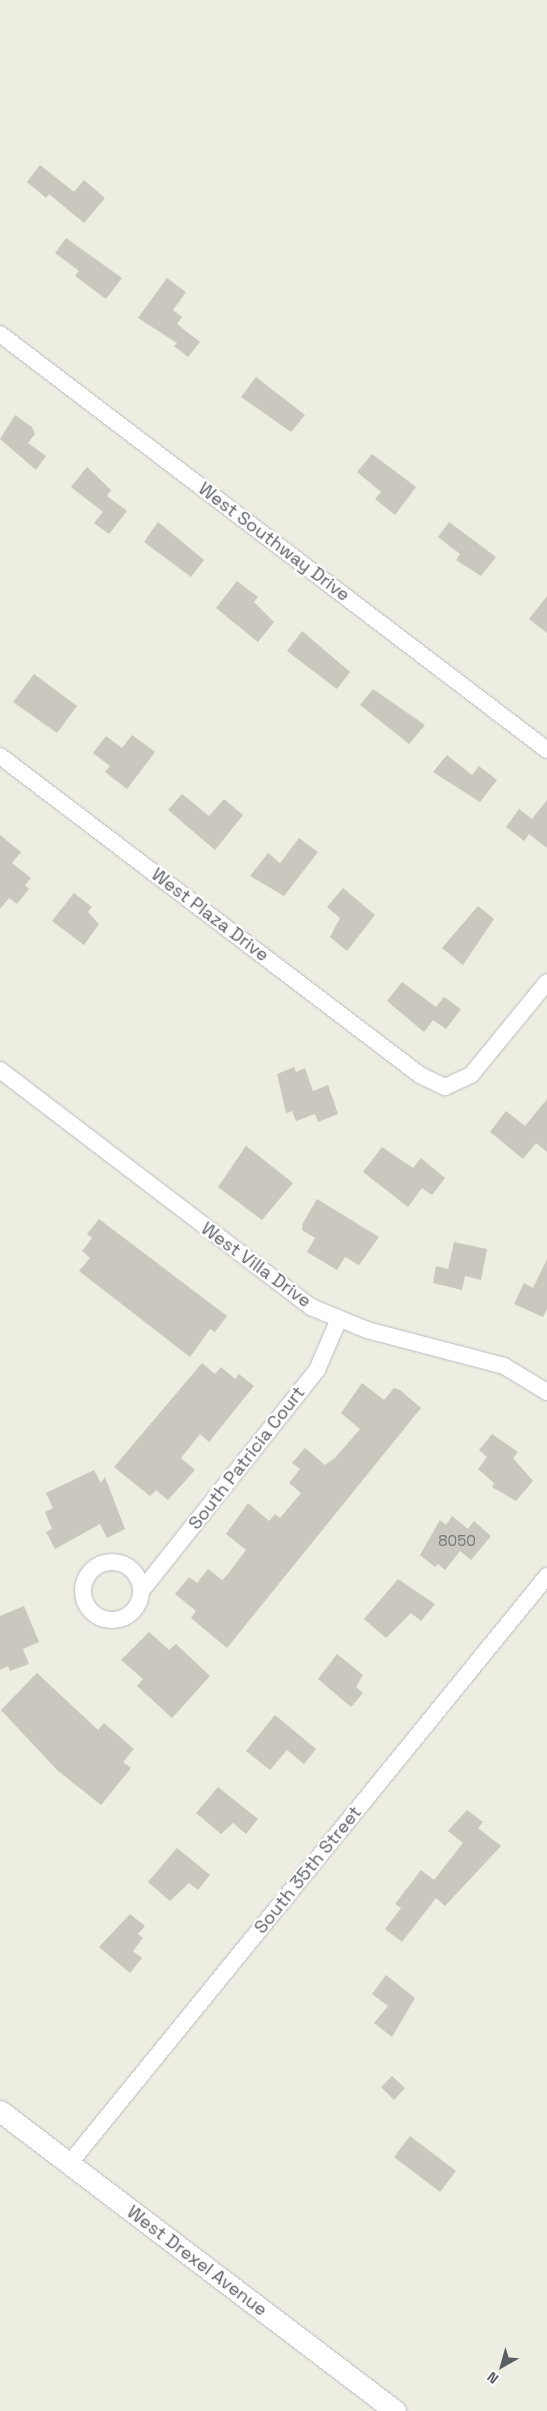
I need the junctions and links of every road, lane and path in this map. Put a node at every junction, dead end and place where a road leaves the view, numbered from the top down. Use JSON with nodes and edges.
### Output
{"nodes":[{"id":1,"x":0,"y":334,"type":"edge"},
{"id":2,"x":547,"y":750,"type":"edge"},
{"id":3,"x":0,"y":756,"type":"edge"},
{"id":4,"x":547,"y":982,"type":"edge"},
{"id":5,"x":0,"y":1070,"type":"edge"},
{"id":6,"x":339,"y":1319,"type":"junction"},
{"id":7,"x":547,"y":1392,"type":"edge"},
{"id":8,"x":547,"y":1576,"type":"edge"},
{"id":9,"x":142,"y":1590,"type":"dead end"},
{"id":10,"x":0,"y":2111,"type":"edge"},
{"id":11,"x":69,"y":2164,"type":"junction"},
{"id":12,"x":395,"y":2411,"type":"edge"}],
"edges":[{"from":1,"to":2,"type":"street","name":"West Southway Drive"},
{"from":3,"to":4,"type":"street","name":"West Plaza Drive"},
{"from":5,"to":6,"type":"street","name":"West Villa Drive"},
{"from":6,"to":7,"type":"street","name":"West Villa Drive"},
{"from":6,"to":9,"type":"street","name":"South Patricia Court"},
{"from":8,"to":11,"type":"street","name":"South 35th Street"},
{"from":10,"to":11,"type":"street","name":"West Drexel Avenue"},
{"from":11,"to":12,"type":"street","name":"West Drexel Avenue"}]}
